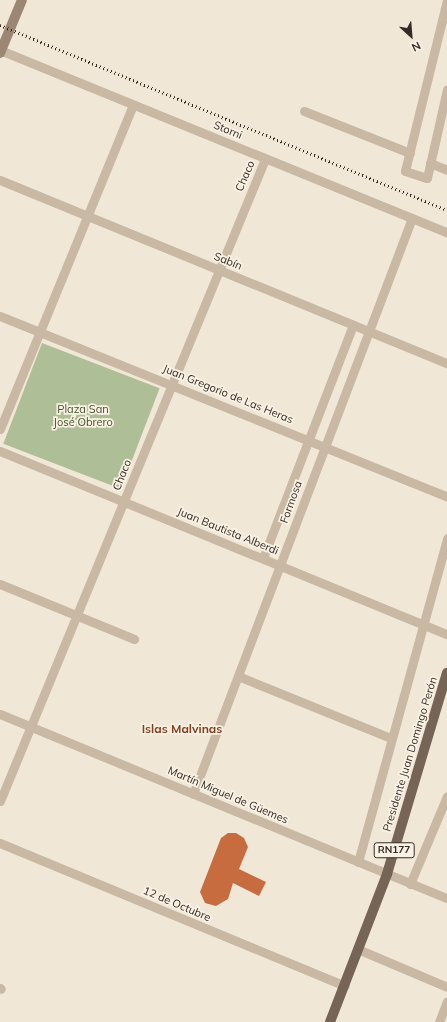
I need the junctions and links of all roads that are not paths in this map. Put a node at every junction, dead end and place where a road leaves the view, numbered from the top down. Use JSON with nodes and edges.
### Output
{"nodes":[{"id":1,"x":22,"y":0,"type":"edge"},
{"id":2,"x":447,"y":0,"type":"edge"},
{"id":3,"x":0,"y":51,"type":"edge"},
{"id":4,"x":447,"y":89,"type":"edge"},
{"id":5,"x":133,"y":105,"type":"junction"},
{"id":6,"x":304,"y":111,"type":"dead end"},
{"id":7,"x":410,"y":153,"type":"junction"},
{"id":8,"x":265,"y":159,"type":"junction"},
{"id":9,"x":430,"y":163,"type":"junction"},
{"id":10,"x":447,"y":170,"type":"edge"},
{"id":11,"x":0,"y":180,"type":"edge"},
{"id":12,"x":87,"y":215,"type":"junction"},
{"id":13,"x":412,"y":218,"type":"junction"},
{"id":14,"x":447,"y":232,"type":"edge"},
{"id":15,"x":219,"y":271,"type":"junction"},
{"id":16,"x":0,"y":316,"type":"edge"},
{"id":17,"x":353,"y":326,"type":"junction"},
{"id":18,"x":368,"y":331,"type":"junction"},
{"id":19,"x":38,"y":332,"type":"junction"},
{"id":20,"x":447,"y":363,"type":"edge"},
{"id":21,"x":172,"y":384,"type":"junction"},
{"id":22,"x":0,"y":429,"type":"edge"},
{"id":23,"x":309,"y":440,"type":"junction"},
{"id":24,"x":324,"y":446,"type":"junction"},
{"id":25,"x":0,"y":451,"type":"edge"},
{"id":26,"x":447,"y":497,"type":"edge"},
{"id":27,"x":124,"y":502,"type":"junction"},
{"id":28,"x":447,"y":538,"type":"edge"},
{"id":29,"x":263,"y":558,"type":"junction"},
{"id":30,"x":281,"y":565,"type":"junction"},
{"id":31,"x":0,"y":584,"type":"edge"},
{"id":32,"x":77,"y":616,"type":"junction"},
{"id":33,"x":422,"y":623,"type":"junction"},
{"id":34,"x":447,"y":634,"type":"edge"},
{"id":35,"x":134,"y":639,"type":"dead end"},
{"id":36,"x":447,"y":673,"type":"edge"},
{"id":37,"x":238,"y":676,"type":"junction"},
{"id":38,"x":0,"y":714,"type":"edge"},
{"id":39,"x":30,"y":726,"type":"junction"},
{"id":40,"x":391,"y":738,"type":"junction"},
{"id":41,"x":193,"y":794,"type":"junction"},
{"id":42,"x":447,"y":796,"type":"edge"},
{"id":43,"x":0,"y":801,"type":"edge"},
{"id":44,"x":0,"y":843,"type":"edge"},
{"id":45,"x":358,"y":862,"type":"junction"},
{"id":46,"x":387,"y":874,"type":"junction"},
{"id":47,"x":410,"y":884,"type":"junction"},
{"id":48,"x":447,"y":898,"type":"edge"},
{"id":49,"x":360,"y":950,"type":"junction"},
{"id":50,"x":345,"y":986,"type":"junction"},
{"id":51,"x":447,"y":987,"type":"edge"},
{"id":52,"x":447,"y":1001,"type":"edge"},
{"id":53,"x":330,"y":1022,"type":"edge"},
{"id":54,"x":439,"y":1022,"type":"edge"}],
"edges":[{"from":1,"to":3,"type":"main road"},
{"from":2,"to":7,"type":"street"},
{"from":3,"to":5,"type":"street","name":"Storni"},
{"from":4,"to":9,"type":"street"},
{"from":5,"to":8,"type":"street","name":"Storni"},
{"from":5,"to":12,"type":"street"},
{"from":6,"to":7,"type":"street"},
{"from":7,"to":9,"type":"street"},
{"from":8,"to":13,"type":"street","name":"Storni"},
{"from":8,"to":15,"type":"street","name":"Chaco"},
{"from":9,"to":10,"type":"street"},
{"from":11,"to":12,"type":"street","name":"Sabín"},
{"from":12,"to":15,"type":"street","name":"Sabín"},
{"from":12,"to":19,"type":"street"},
{"from":13,"to":14,"type":"street","name":"Storni"},
{"from":13,"to":18,"type":"street","name":"Formosa"},
{"from":15,"to":17,"type":"street","name":"Sabín"},
{"from":15,"to":21,"type":"street","name":"Chaco"},
{"from":16,"to":19,"type":"street","name":"Juan Gregorio de Las Heras"},
{"from":17,"to":18,"type":"street","name":"Sabín"},
{"from":17,"to":23,"type":"street","name":"Formosa"},
{"from":18,"to":20,"type":"street","name":"Sabín"},
{"from":18,"to":24,"type":"street","name":"Formosa"},
{"from":19,"to":21,"type":"street","name":"Juan Gregorio de Las Heras"},
{"from":19,"to":22,"type":"street"},
{"from":21,"to":23,"type":"street","name":"Juan Gregorio de Las Heras"},
{"from":21,"to":27,"type":"street","name":"Chaco"},
{"from":23,"to":24,"type":"street","name":"Juan Gregorio de Las Heras"},
{"from":23,"to":29,"type":"street","name":"Formosa"},
{"from":24,"to":26,"type":"street","name":"Juan Gregorio de Las Heras"},
{"from":24,"to":30,"type":"street","name":"Formosa"},
{"from":25,"to":27,"type":"street","name":"Juan Bautista Alberdi"},
{"from":27,"to":29,"type":"street","name":"Juan Bautista Alberdi"},
{"from":27,"to":32,"type":"street","name":"Chaco"},
{"from":28,"to":33,"type":"street"},
{"from":29,"to":30,"type":"street","name":"Juan Bautista Alberdi"},
{"from":30,"to":33,"type":"street","name":"Juan Bautista Alberdi"},
{"from":30,"to":37,"type":"street","name":"Formosa"},
{"from":31,"to":32,"type":"street"},
{"from":32,"to":35,"type":"street"},
{"from":32,"to":39,"type":"street","name":"Chaco"},
{"from":33,"to":34,"type":"street","name":"Juan Bautista Alberdi"},
{"from":33,"to":40,"type":"street"},
{"from":36,"to":46,"type":"main road","name":"Presidente Juan Domingo Perón","number":"RN177"},
{"from":37,"to":40,"type":"street"},
{"from":37,"to":41,"type":"street","name":"Formosa"},
{"from":38,"to":39,"type":"street","name":"Martín Miguel de Güemes"},
{"from":39,"to":41,"type":"street","name":"Martín Miguel de Güemes"},
{"from":39,"to":43,"type":"street","name":"Chaco"},
{"from":40,"to":45,"type":"street"},
{"from":41,"to":45,"type":"street","name":"Martín Miguel de Güemes"},
{"from":42,"to":47,"type":"street"},
{"from":44,"to":50,"type":"street","name":"12 de Octubre"},
{"from":45,"to":46,"type":"street","name":"Martín Miguel de Güemes"},
{"from":46,"to":47,"type":"street","name":"Martín Miguel de Güemes"},
{"from":46,"to":49,"type":"main road","name":"Presidente Juan Domingo Perón","number":"RN177"},
{"from":47,"to":48,"type":"street","name":"Martín Miguel de Güemes"},
{"from":49,"to":50,"type":"main road","name":"Presidente Juan Domingo Perón","number":"RN177"},
{"from":49,"to":51,"type":"street"},
{"from":50,"to":53,"type":"main road","name":"Presidente Juan Domingo Perón","number":"RN177"},
{"from":52,"to":54,"type":"street"}]}
